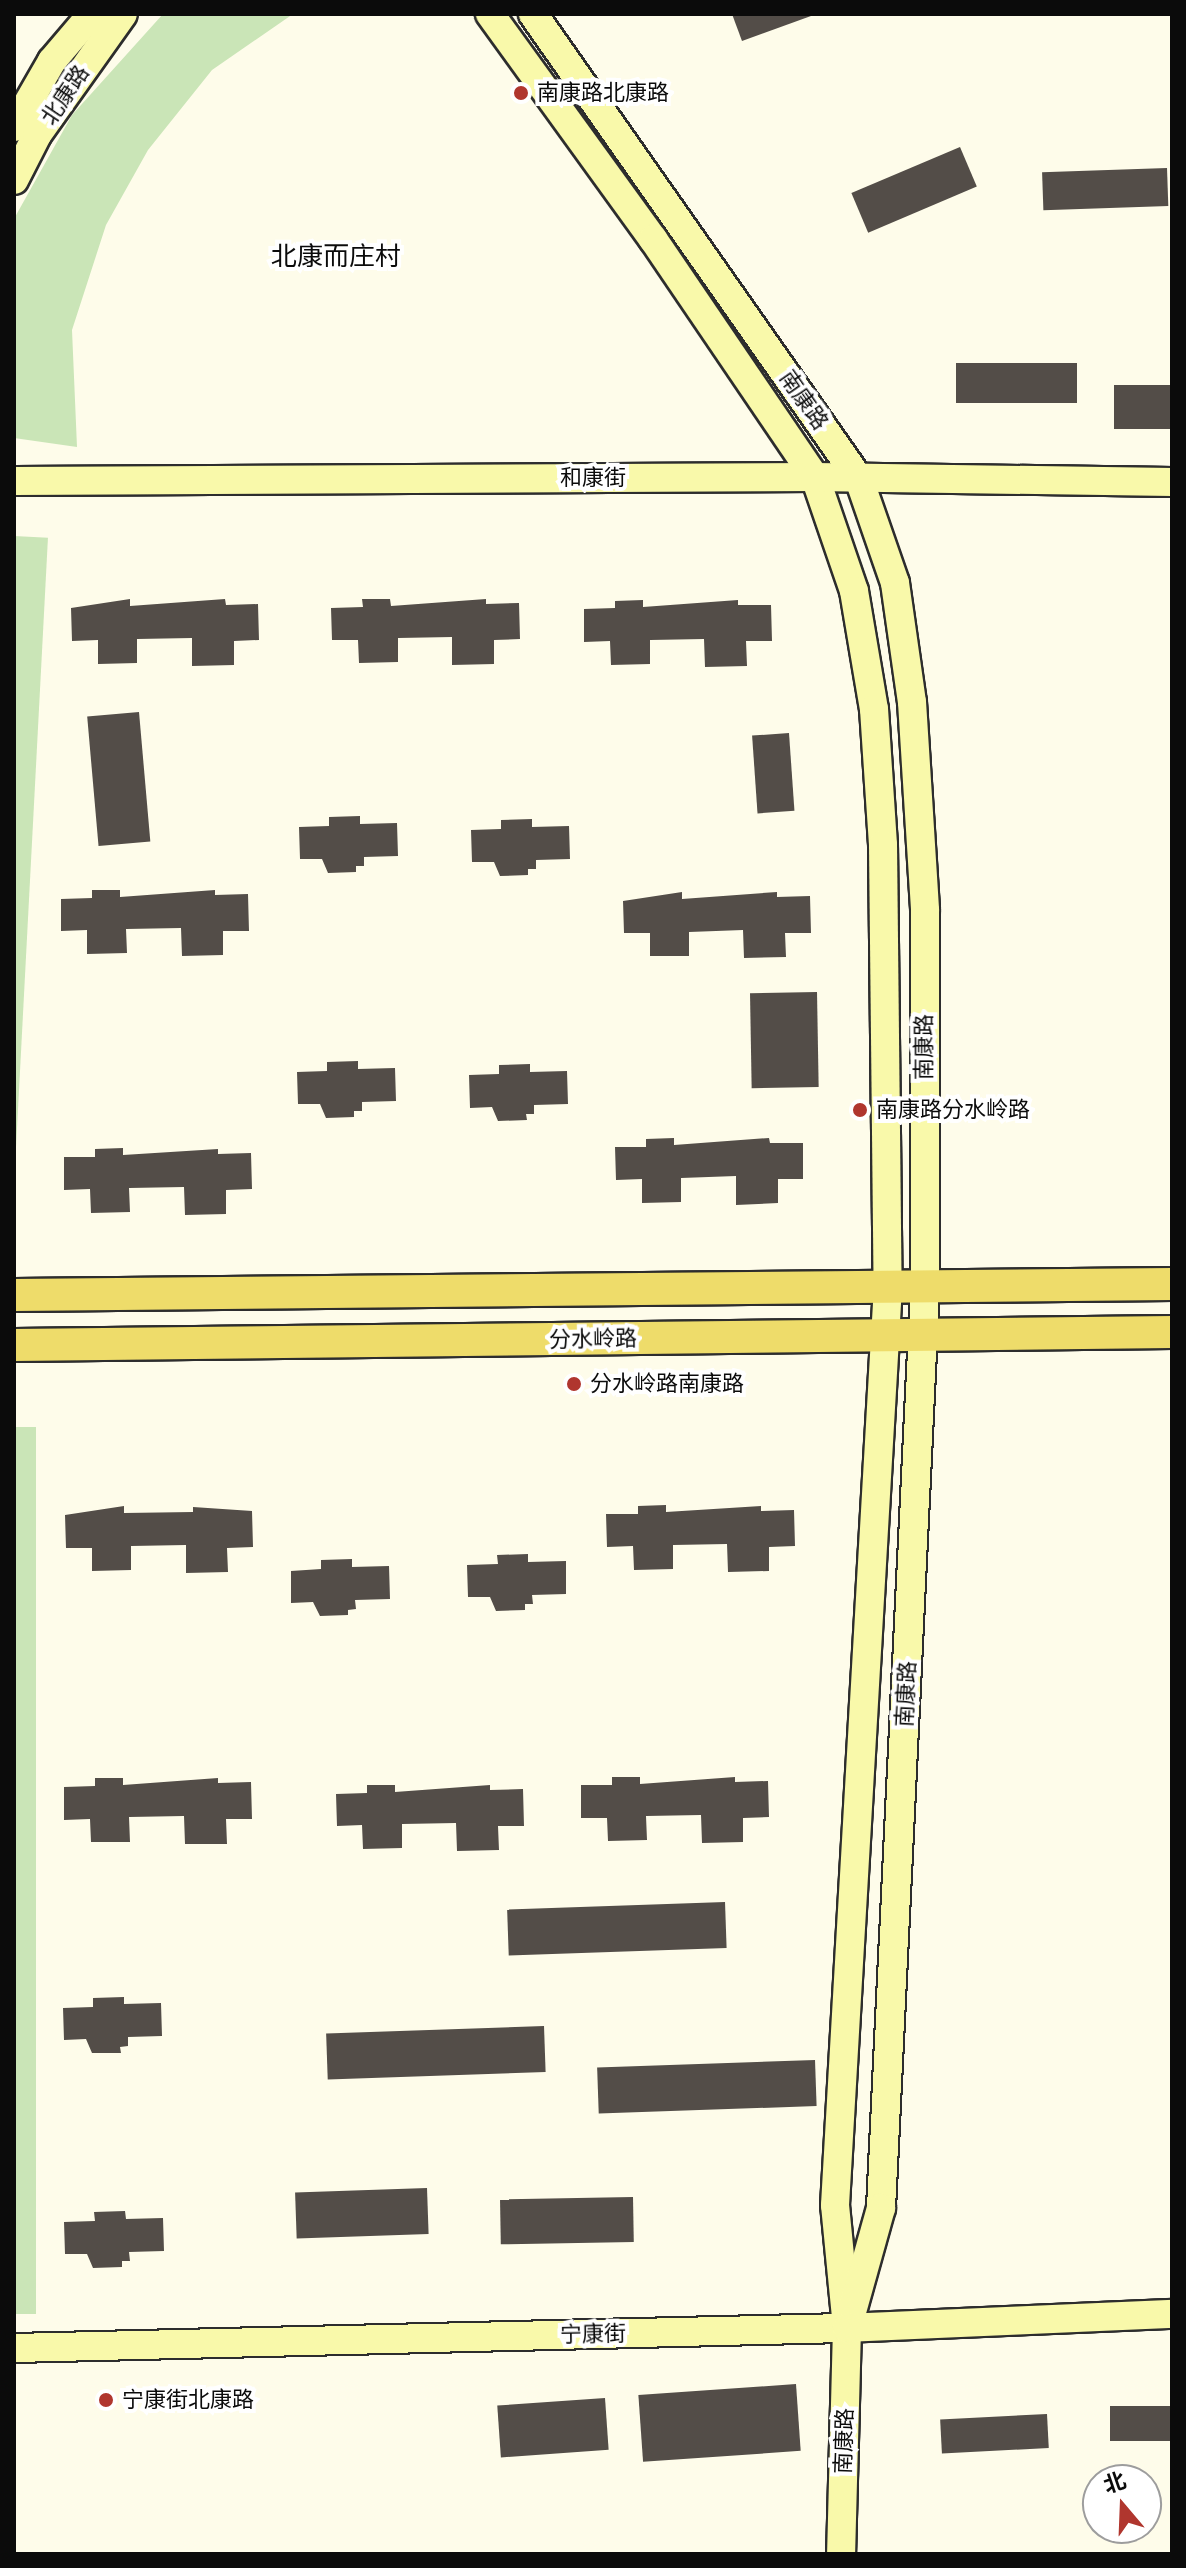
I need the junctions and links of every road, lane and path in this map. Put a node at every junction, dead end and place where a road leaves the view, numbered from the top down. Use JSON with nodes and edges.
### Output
{"nodes":[{"id":1,"x":92,"y":14,"type":"edge"},
{"id":2,"x":123,"y":14,"type":"edge"},
{"id":3,"x":490,"y":14,"type":"edge"},
{"id":4,"x":533,"y":14,"type":"edge"},
{"id":5,"x":14,"y":127,"type":"edge"},
{"id":6,"x":14,"y":180,"type":"edge"},
{"id":7,"x":815,"y":477,"type":"junction"},
{"id":8,"x":859,"y":479,"type":"junction"},
{"id":9,"x":14,"y":481,"type":"edge"},
{"id":10,"x":1172,"y":482,"type":"edge"},
{"id":11,"x":1172,"y":1284,"type":"edge"},
{"id":12,"x":888,"y":1286,"type":"junction"},
{"id":13,"x":925,"y":1289,"type":"junction"},
{"id":14,"x":14,"y":1295,"type":"edge"},
{"id":15,"x":1172,"y":1332,"type":"edge"},
{"id":16,"x":884,"y":1333,"type":"junction"},
{"id":17,"x":922,"y":1337,"type":"junction"},
{"id":18,"x":14,"y":1345,"type":"edge"},
{"id":19,"x":1172,"y":2314,"type":"edge"},
{"id":20,"x":847,"y":2328,"type":"junction"},
{"id":21,"x":14,"y":2348,"type":"edge"},
{"id":22,"x":841,"y":2554,"type":"edge"}],
"edges":[{"from":1,"to":5,"type":"street","name":"北康路"},
{"from":2,"to":6,"type":"street","name":"北康路"},
{"from":3,"to":7,"type":"street","name":"南康路"},
{"from":4,"to":8,"type":"street","name":"南康路"},
{"from":7,"to":8,"type":"street","name":"和康街"},
{"from":7,"to":9,"type":"street","name":"和康街"},
{"from":7,"to":12,"type":"street","name":"南康路"},
{"from":8,"to":10,"type":"street","name":"和康街"},
{"from":8,"to":13,"type":"street","name":"南康路"},
{"from":11,"to":13,"type":"main road"},
{"from":12,"to":13,"type":"main road"},
{"from":12,"to":14,"type":"main road"},
{"from":12,"to":16,"type":"street","name":"南康路"},
{"from":13,"to":17,"type":"street","name":"南康路"},
{"from":15,"to":17,"type":"main road","name":"分水岭路"},
{"from":16,"to":17,"type":"main road","name":"分水岭路"},
{"from":16,"to":18,"type":"main road","name":"分水岭路"},
{"from":16,"to":20,"type":"street","name":"南康路"},
{"from":17,"to":20,"type":"street","name":"南康路"},
{"from":19,"to":20,"type":"street","name":"宁康街"},
{"from":20,"to":21,"type":"street","name":"宁康街"},
{"from":20,"to":22,"type":"street","name":"南康路"}]}
